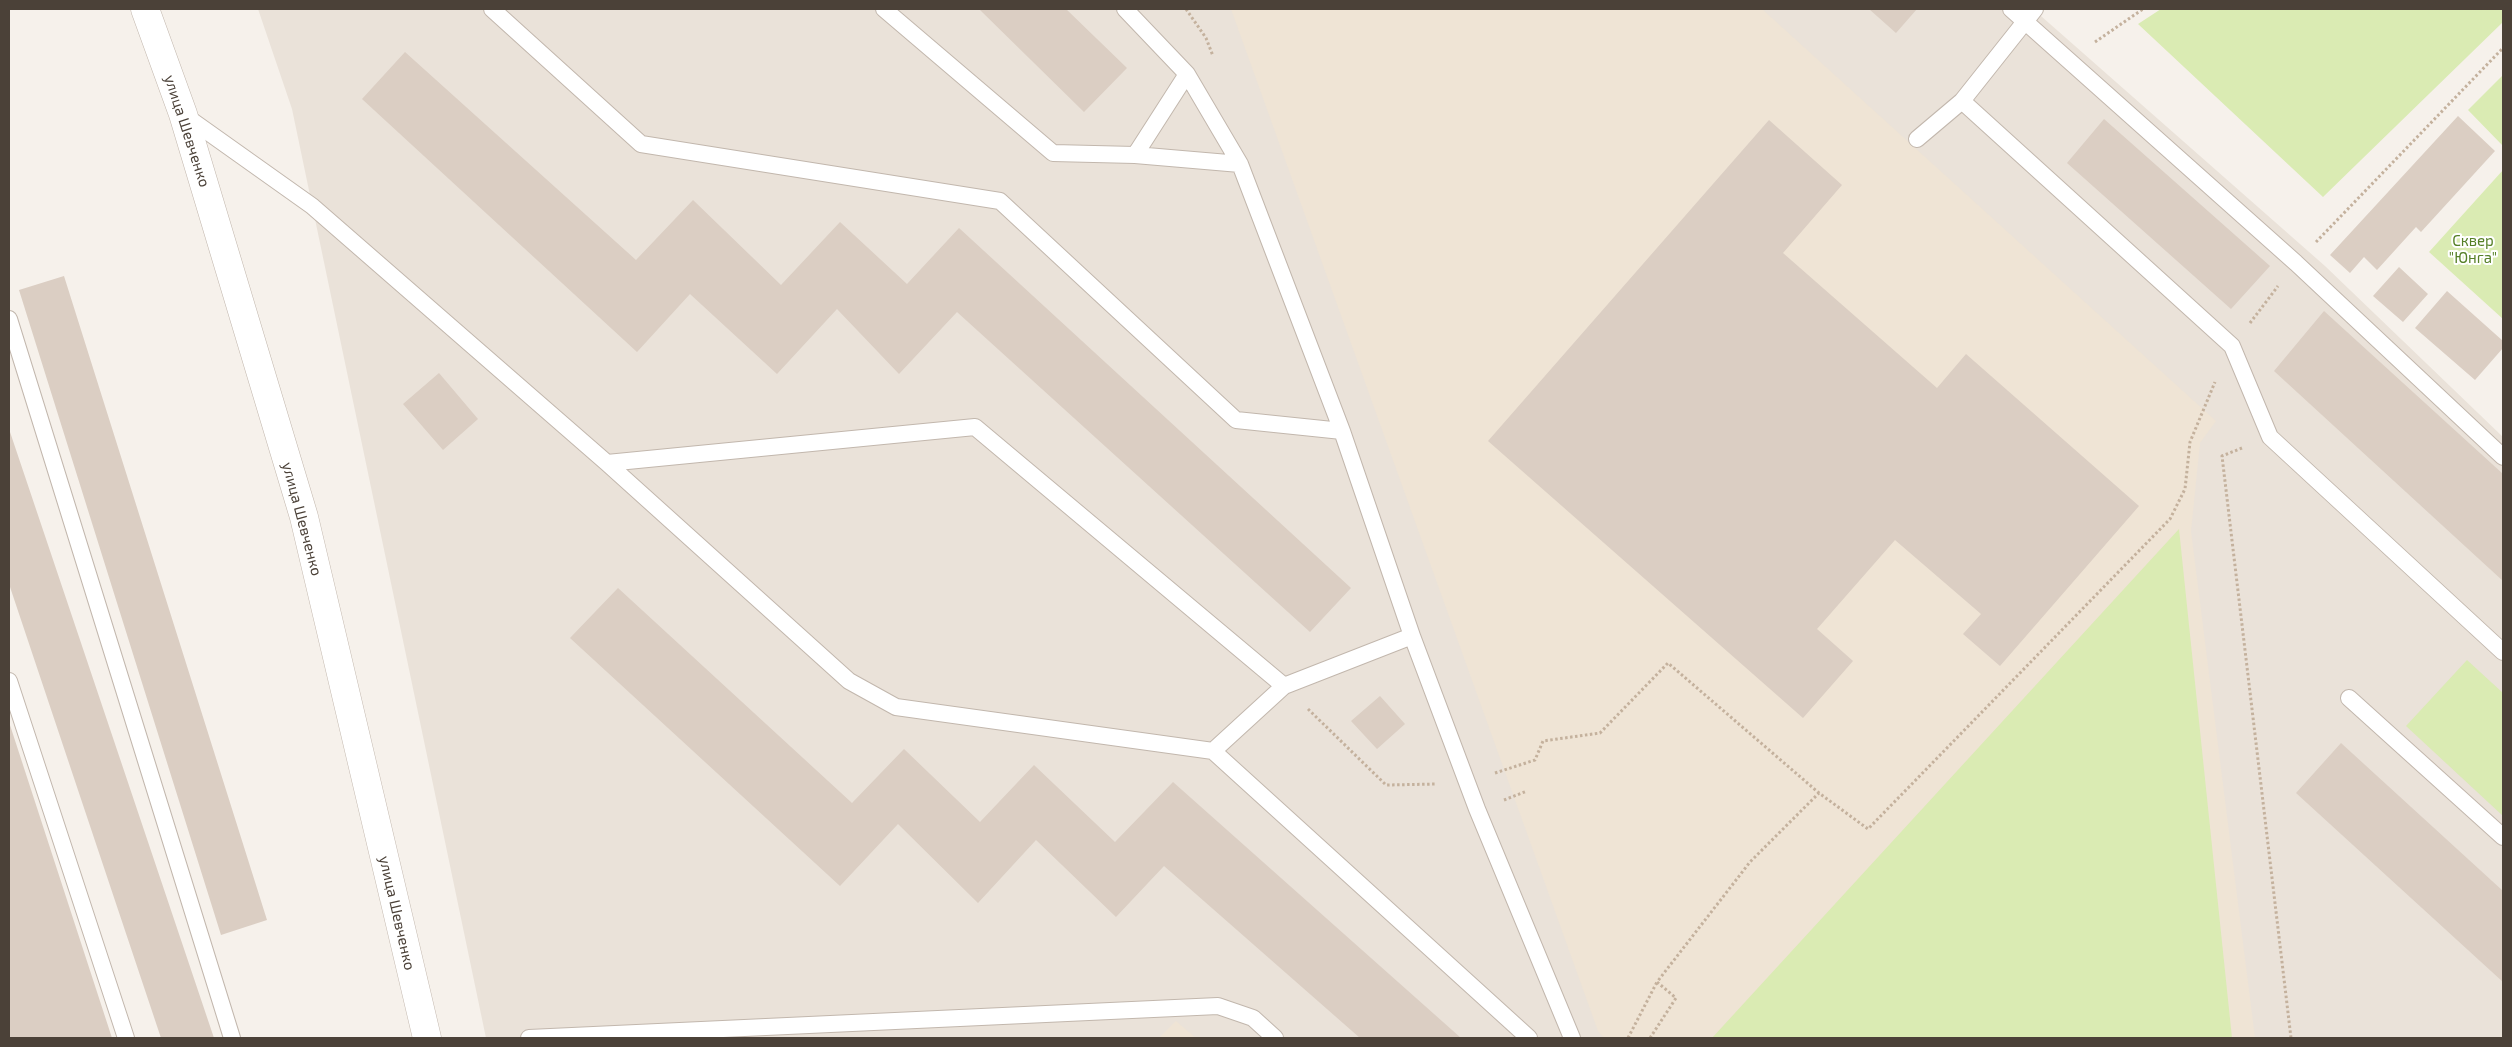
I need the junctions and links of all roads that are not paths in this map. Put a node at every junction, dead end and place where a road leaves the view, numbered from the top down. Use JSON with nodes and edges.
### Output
{"nodes":[{"id":1,"x":145,"y":9,"type":"edge"},
{"id":2,"x":492,"y":9,"type":"edge"},
{"id":3,"x":884,"y":9,"type":"edge"},
{"id":4,"x":1125,"y":9,"type":"edge"},
{"id":5,"x":2011,"y":9,"type":"edge"},
{"id":6,"x":2029,"y":15,"type":"edge"},
{"id":7,"x":1187,"y":74,"type":"junction"},
{"id":8,"x":1962,"y":101,"type":"junction"},
{"id":9,"x":183,"y":114,"type":"junction"},
{"id":10,"x":1917,"y":139,"type":"dead end"},
{"id":11,"x":1135,"y":154,"type":"junction"},
{"id":12,"x":1240,"y":164,"type":"junction"},
{"id":13,"x":9,"y":320,"type":"edge"},
{"id":14,"x":1342,"y":431,"type":"junction"},
{"id":15,"x":2503,"y":457,"type":"edge"},
{"id":16,"x":607,"y":463,"type":"junction"},
{"id":17,"x":1412,"y":636,"type":"junction"},
{"id":18,"x":2503,"y":652,"type":"edge"},
{"id":19,"x":9,"y":680,"type":"edge"},
{"id":20,"x":1284,"y":686,"type":"junction"},
{"id":21,"x":2349,"y":698,"type":"dead end"},
{"id":22,"x":1213,"y":751,"type":"junction"},
{"id":23,"x":2503,"y":838,"type":"edge"},
{"id":24,"x":770,"y":1033,"type":"edge"},
{"id":25,"x":597,"y":1036,"type":"edge"},
{"id":26,"x":126,"y":1038,"type":"edge"},
{"id":27,"x":232,"y":1038,"type":"edge"},
{"id":28,"x":427,"y":1038,"type":"edge"},
{"id":29,"x":529,"y":1038,"type":"edge"},
{"id":30,"x":1275,"y":1038,"type":"edge"},
{"id":31,"x":1529,"y":1038,"type":"edge"},
{"id":32,"x":1572,"y":1038,"type":"edge"}],
"edges":[{"from":1,"to":9,"type":"street","name":"улица Шевченко"},
{"from":2,"to":14,"type":"lane"},
{"from":3,"to":11,"type":"lane"},
{"from":4,"to":7,"type":"lane"},
{"from":5,"to":6,"type":"lane"},
{"from":6,"to":8,"type":"lane"},
{"from":6,"to":15,"type":"lane"},
{"from":7,"to":11,"type":"lane"},
{"from":7,"to":12,"type":"lane"},
{"from":8,"to":10,"type":"lane"},
{"from":8,"to":18,"type":"lane"},
{"from":9,"to":16,"type":"lane"},
{"from":9,"to":28,"type":"street","name":"улица Шевченко"},
{"from":11,"to":12,"type":"lane"},
{"from":12,"to":14,"type":"lane"},
{"from":13,"to":27,"type":"lane"},
{"from":14,"to":17,"type":"lane"},
{"from":16,"to":20,"type":"lane"},
{"from":16,"to":22,"type":"lane"},
{"from":17,"to":20,"type":"lane"},
{"from":17,"to":32,"type":"lane"},
{"from":19,"to":26,"type":"lane"},
{"from":20,"to":22,"type":"lane"},
{"from":21,"to":23,"type":"lane"},
{"from":22,"to":31,"type":"lane"},
{"from":24,"to":25,"type":"lane"},
{"from":24,"to":30,"type":"lane"},
{"from":25,"to":29,"type":"lane"}]}
